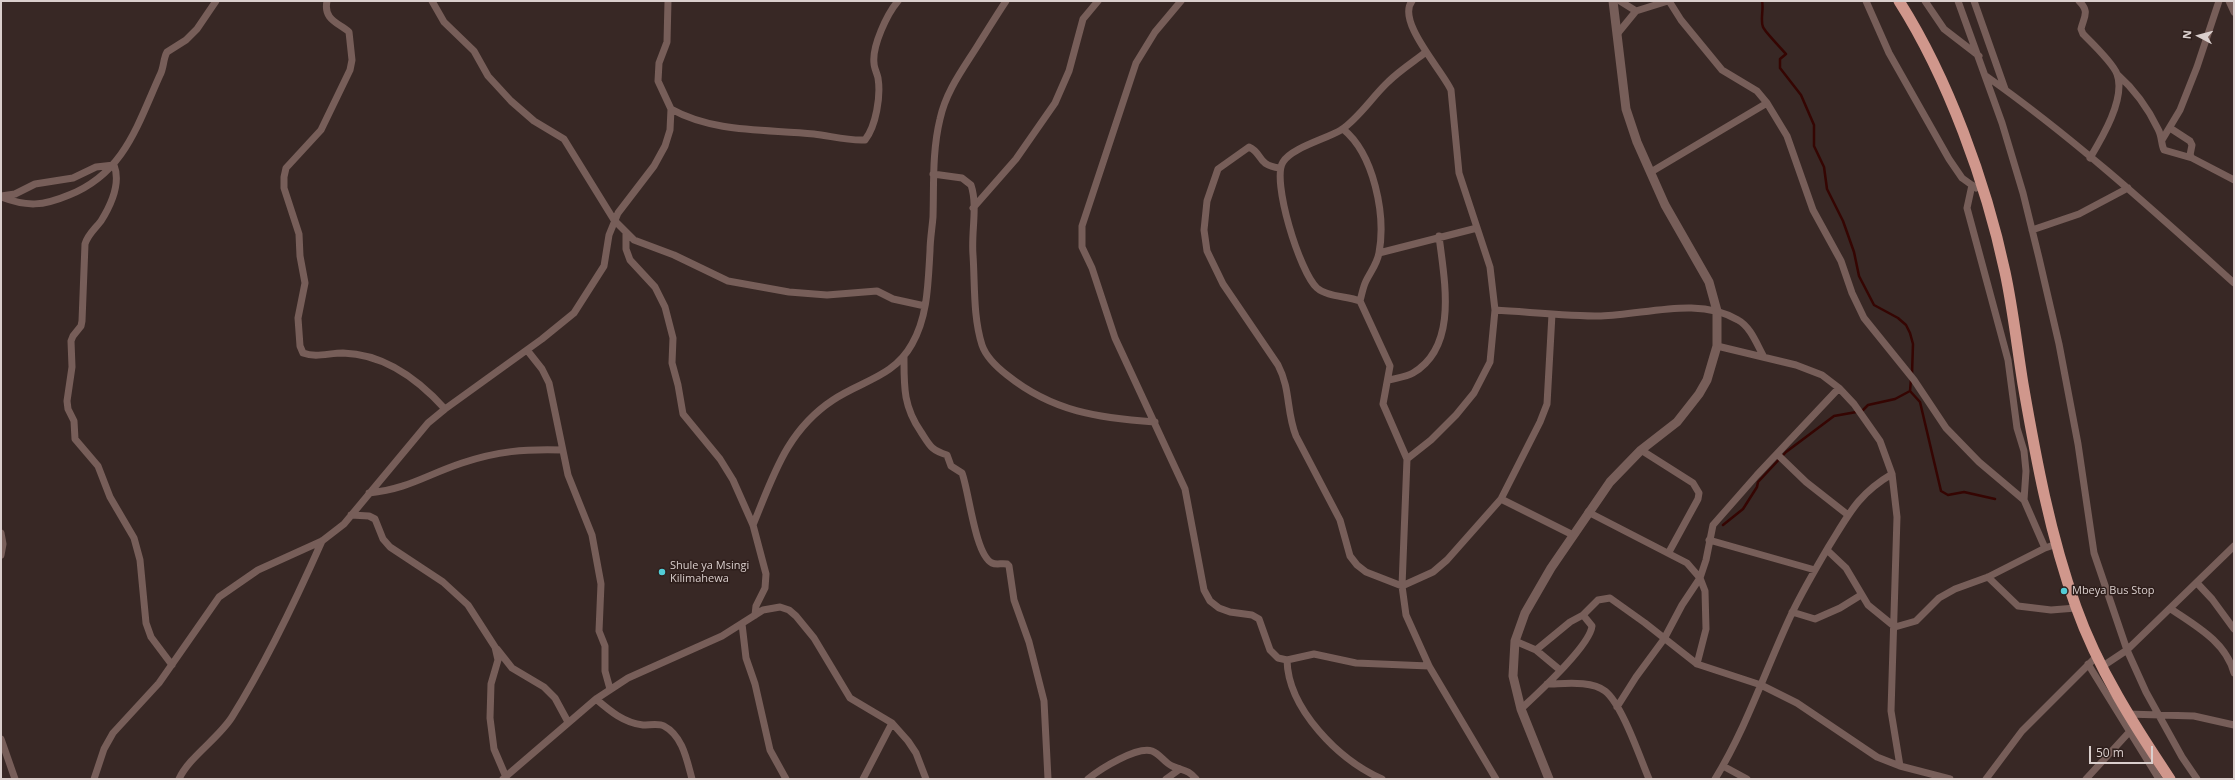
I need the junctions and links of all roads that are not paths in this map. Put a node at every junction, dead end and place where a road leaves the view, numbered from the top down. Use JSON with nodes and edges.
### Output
{"nodes":[{"id":1,"x":216,"y":1,"type":"edge"},
{"id":2,"x":327,"y":1,"type":"edge"},
{"id":3,"x":432,"y":1,"type":"edge"},
{"id":4,"x":668,"y":1,"type":"edge"},
{"id":5,"x":898,"y":1,"type":"edge"},
{"id":6,"x":1006,"y":1,"type":"edge"},
{"id":7,"x":1098,"y":1,"type":"edge"},
{"id":8,"x":1181,"y":1,"type":"edge"},
{"id":9,"x":1412,"y":1,"type":"edge"},
{"id":10,"x":1613,"y":1,"type":"edge"},
{"id":11,"x":1620,"y":1,"type":"edge"},
{"id":12,"x":1668,"y":1,"type":"edge"},
{"id":13,"x":1866,"y":1,"type":"edge"},
{"id":14,"x":1899,"y":1,"type":"edge"},
{"id":15,"x":1925,"y":1,"type":"edge"},
{"id":16,"x":1958,"y":1,"type":"edge"},
{"id":17,"x":1974,"y":1,"type":"edge"},
{"id":18,"x":2079,"y":1,"type":"edge"},
{"id":19,"x":2219,"y":1,"type":"edge"},
{"id":20,"x":2230,"y":1,"type":"edge"},
{"id":21,"x":1636,"y":11,"type":"junction"},
{"id":22,"x":2234,"y":12,"type":"edge"},
{"id":23,"x":1618,"y":33,"type":"junction"},
{"id":24,"x":1426,"y":52,"type":"junction"},
{"id":25,"x":1979,"y":57,"type":"junction"},
{"id":26,"x":2117,"y":74,"type":"junction"},
{"id":27,"x":1986,"y":76,"type":"junction"},
{"id":28,"x":2005,"y":89,"type":"junction"},
{"id":29,"x":1767,"y":103,"type":"junction"},
{"id":30,"x":671,"y":109,"type":"junction"},
{"id":31,"x":2170,"y":128,"type":"junction"},
{"id":32,"x":1343,"y":129,"type":"junction"},
{"id":33,"x":2162,"y":140,"type":"junction"},
{"id":34,"x":2090,"y":158,"type":"junction"},
{"id":35,"x":2192,"y":158,"type":"junction"},
{"id":36,"x":114,"y":165,"type":"junction"},
{"id":37,"x":1280,"y":168,"type":"junction"},
{"id":38,"x":1651,"y":172,"type":"junction"},
{"id":39,"x":933,"y":174,"type":"junction"},
{"id":40,"x":2234,"y":180,"type":"edge"},
{"id":41,"x":1972,"y":185,"type":"junction"},
{"id":42,"x":2128,"y":188,"type":"junction"},
{"id":43,"x":1984,"y":194,"type":"junction"},
{"id":44,"x":1,"y":197,"type":"edge"},
{"id":45,"x":974,"y":208,"type":"junction"},
{"id":46,"x":614,"y":220,"type":"junction"},
{"id":47,"x":1477,"y":228,"type":"junction"},
{"id":48,"x":2032,"y":230,"type":"junction"},
{"id":49,"x":626,"y":234,"type":"junction"},
{"id":50,"x":1439,"y":236,"type":"junction"},
{"id":51,"x":1379,"y":253,"type":"junction"},
{"id":52,"x":2234,"y":283,"type":"edge"},
{"id":53,"x":1360,"y":301,"type":"junction"},
{"id":54,"x":925,"y":306,"type":"junction"},
{"id":55,"x":1495,"y":310,"type":"junction"},
{"id":56,"x":1718,"y":310,"type":"junction"},
{"id":57,"x":1552,"y":314,"type":"junction"},
{"id":58,"x":1717,"y":346,"type":"junction"},
{"id":59,"x":527,"y":350,"type":"junction"},
{"id":60,"x":904,"y":356,"type":"junction"},
{"id":61,"x":1764,"y":357,"type":"junction"},
{"id":62,"x":1389,"y":380,"type":"junction"},
{"id":63,"x":1839,"y":388,"type":"junction"},
{"id":64,"x":445,"y":409,"type":"junction"},
{"id":65,"x":1155,"y":422,"type":"junction"},
{"id":66,"x":562,"y":450,"type":"junction"},
{"id":67,"x":1642,"y":450,"type":"junction"},
{"id":68,"x":1777,"y":454,"type":"junction"},
{"id":69,"x":1407,"y":460,"type":"junction"},
{"id":70,"x":1892,"y":474,"type":"junction"},
{"id":71,"x":369,"y":493,"type":"junction"},
{"id":72,"x":1501,"y":499,"type":"junction"},
{"id":73,"x":2024,"y":500,"type":"junction"},
{"id":74,"x":1588,"y":512,"type":"junction"},
{"id":75,"x":351,"y":515,"type":"junction"},
{"id":76,"x":1848,"y":515,"type":"junction"},
{"id":77,"x":753,"y":525,"type":"junction"},
{"id":78,"x":1,"y":533,"type":"edge"},
{"id":79,"x":1573,"y":535,"type":"junction"},
{"id":80,"x":1709,"y":540,"type":"junction"},
{"id":81,"x":322,"y":541,"type":"junction"},
{"id":82,"x":2057,"y":544,"type":"junction"},
{"id":83,"x":2234,"y":546,"type":"edge"},
{"id":84,"x":2045,"y":548,"type":"junction"},
{"id":85,"x":1826,"y":550,"type":"junction"},
{"id":86,"x":1669,"y":552,"type":"junction"},
{"id":87,"x":1,"y":555,"type":"edge"},
{"id":88,"x":1814,"y":570,"type":"junction"},
{"id":89,"x":1988,"y":577,"type":"junction"},
{"id":90,"x":1700,"y":578,"type":"junction"},
{"id":91,"x":2197,"y":583,"type":"junction"},
{"id":92,"x":1402,"y":586,"type":"junction"},
{"id":93,"x":1860,"y":595,"type":"junction"},
{"id":94,"x":2076,"y":608,"type":"junction"},
{"id":95,"x":2171,"y":609,"type":"junction"},
{"id":96,"x":1792,"y":612,"type":"junction"},
{"id":97,"x":755,"y":615,"type":"junction"},
{"id":98,"x":1583,"y":615,"type":"junction"},
{"id":99,"x":742,"y":624,"type":"junction"},
{"id":100,"x":1895,"y":627,"type":"junction"},
{"id":101,"x":2234,"y":629,"type":"edge"},
{"id":102,"x":1664,"y":639,"type":"junction"},
{"id":103,"x":1515,"y":641,"type":"junction"},
{"id":104,"x":495,"y":647,"type":"junction"},
{"id":105,"x":1536,"y":650,"type":"junction"},
{"id":106,"x":2127,"y":650,"type":"junction"},
{"id":107,"x":2098,"y":655,"type":"junction"},
{"id":108,"x":1287,"y":660,"type":"junction"},
{"id":109,"x":1697,"y":664,"type":"junction"},
{"id":110,"x":2088,"y":664,"type":"junction"},
{"id":111,"x":172,"y":665,"type":"junction"},
{"id":112,"x":1429,"y":666,"type":"junction"},
{"id":113,"x":2103,"y":666,"type":"junction"},
{"id":114,"x":1560,"y":670,"type":"junction"},
{"id":115,"x":2234,"y":673,"type":"edge"},
{"id":116,"x":1547,"y":684,"type":"junction"},
{"id":117,"x":1761,"y":685,"type":"junction"},
{"id":118,"x":610,"y":689,"type":"junction"},
{"id":119,"x":596,"y":699,"type":"junction"},
{"id":120,"x":1617,"y":707,"type":"junction"},
{"id":121,"x":1521,"y":709,"type":"junction"},
{"id":122,"x":2127,"y":714,"type":"junction"},
{"id":123,"x":2160,"y":715,"type":"junction"},
{"id":124,"x":568,"y":722,"type":"junction"},
{"id":125,"x":892,"y":722,"type":"junction"},
{"id":126,"x":2234,"y":725,"type":"edge"},
{"id":127,"x":2132,"y":729,"type":"junction"},
{"id":128,"x":1,"y":739,"type":"edge"},
{"id":129,"x":1723,"y":766,"type":"junction"},
{"id":130,"x":1900,"y":766,"type":"junction"},
{"id":131,"x":1180,"y":769,"type":"junction"},
{"id":132,"x":505,"y":778,"type":"edge"},
{"id":133,"x":15,"y":779,"type":"edge"},
{"id":134,"x":94,"y":779,"type":"edge"},
{"id":135,"x":179,"y":779,"type":"edge"},
{"id":136,"x":692,"y":779,"type":"edge"},
{"id":137,"x":786,"y":779,"type":"edge"},
{"id":138,"x":863,"y":779,"type":"edge"},
{"id":139,"x":926,"y":779,"type":"edge"},
{"id":140,"x":1048,"y":779,"type":"edge"},
{"id":141,"x":1088,"y":779,"type":"edge"},
{"id":142,"x":1166,"y":779,"type":"edge"},
{"id":143,"x":1196,"y":779,"type":"edge"},
{"id":144,"x":1382,"y":779,"type":"edge"},
{"id":145,"x":1496,"y":779,"type":"edge"},
{"id":146,"x":1549,"y":779,"type":"edge"},
{"id":147,"x":1649,"y":779,"type":"edge"},
{"id":148,"x":1715,"y":779,"type":"edge"},
{"id":149,"x":1747,"y":779,"type":"edge"},
{"id":150,"x":1950,"y":779,"type":"edge"},
{"id":151,"x":1986,"y":779,"type":"edge"},
{"id":152,"x":2086,"y":779,"type":"edge"},
{"id":153,"x":2159,"y":779,"type":"edge"},
{"id":154,"x":2170,"y":779,"type":"edge"},
{"id":155,"x":2197,"y":779,"type":"edge"}],
"edges":[{"from":1,"to":36,"type":"street"},
{"from":2,"to":64,"type":"street"},
{"from":3,"to":46,"type":"street"},
{"from":4,"to":30,"type":"street"},
{"from":5,"to":30,"type":"street"},
{"from":6,"to":39,"type":"street"},
{"from":7,"to":45,"type":"street"},
{"from":8,"to":65,"type":"street"},
{"from":9,"to":24,"type":"street"},
{"from":10,"to":23,"type":"street"},
{"from":11,"to":21,"type":"street"},
{"from":12,"to":21,"type":"street"},
{"from":12,"to":29,"type":"street"},
{"from":13,"to":41,"type":"street"},
{"from":14,"to":43,"type":"highway"},
{"from":15,"to":25,"type":"street"},
{"from":16,"to":25,"type":"street"},
{"from":17,"to":28,"type":"street"},
{"from":18,"to":26,"type":"street"},
{"from":19,"to":31,"type":"street"},
{"from":20,"to":22,"type":"street"},
{"from":21,"to":23,"type":"street"},
{"from":23,"to":38,"type":"street"},
{"from":24,"to":32,"type":"street"},
{"from":24,"to":47,"type":"street"},
{"from":25,"to":27,"type":"street"},
{"from":26,"to":33,"type":"street"},
{"from":26,"to":34,"type":"street"},
{"from":27,"to":28,"type":"street"},
{"from":27,"to":48,"type":"street"},
{"from":28,"to":34,"type":"street"},
{"from":29,"to":38,"type":"street"},
{"from":29,"to":73,"type":"street"},
{"from":30,"to":46,"type":"street"},
{"from":31,"to":33,"type":"street"},
{"from":31,"to":35,"type":"street"},
{"from":32,"to":37,"type":"street"},
{"from":32,"to":51,"type":"street"},
{"from":33,"to":35,"type":"street"},
{"from":34,"to":42,"type":"street"},
{"from":35,"to":40,"type":"street"},
{"from":36,"to":44,"type":"street"},
{"from":36,"to":44,"type":"street"},
{"from":36,"to":111,"type":"street"},
{"from":37,"to":53,"type":"street"},
{"from":37,"to":92,"type":"street"},
{"from":38,"to":56,"type":"street"},
{"from":39,"to":45,"type":"street"},
{"from":39,"to":54,"type":"street"},
{"from":41,"to":43,"type":"street"},
{"from":41,"to":73,"type":"street"},
{"from":42,"to":48,"type":"street"},
{"from":42,"to":52,"type":"street"},
{"from":43,"to":82,"type":"highway"},
{"from":45,"to":65,"type":"street"},
{"from":46,"to":49,"type":"street"},
{"from":46,"to":59,"type":"street"},
{"from":47,"to":50,"type":"street"},
{"from":47,"to":55,"type":"street"},
{"from":48,"to":106,"type":"street"},
{"from":49,"to":54,"type":"street"},
{"from":49,"to":77,"type":"street"},
{"from":50,"to":51,"type":"street"},
{"from":50,"to":62,"type":"street"},
{"from":51,"to":53,"type":"street"},
{"from":53,"to":62,"type":"street"},
{"from":54,"to":60,"type":"street"},
{"from":55,"to":57,"type":"street"},
{"from":55,"to":69,"type":"street"},
{"from":56,"to":57,"type":"street"},
{"from":56,"to":58,"type":"street"},
{"from":56,"to":61,"type":"street"},
{"from":57,"to":72,"type":"street"},
{"from":58,"to":61,"type":"street"},
{"from":58,"to":67,"type":"street"},
{"from":59,"to":64,"type":"street"},
{"from":59,"to":66,"type":"street"},
{"from":60,"to":77,"type":"street"},
{"from":60,"to":140,"type":"street"},
{"from":61,"to":63,"type":"street"},
{"from":62,"to":69,"type":"street"},
{"from":63,"to":68,"type":"street"},
{"from":63,"to":70,"type":"street"},
{"from":64,"to":71,"type":"street"},
{"from":65,"to":108,"type":"street"},
{"from":66,"to":71,"type":"street"},
{"from":66,"to":118,"type":"street"},
{"from":67,"to":74,"type":"street"},
{"from":67,"to":86,"type":"street"},
{"from":68,"to":76,"type":"street"},
{"from":68,"to":80,"type":"street"},
{"from":69,"to":92,"type":"street"},
{"from":70,"to":76,"type":"street"},
{"from":70,"to":100,"type":"street"},
{"from":71,"to":75,"type":"street"},
{"from":72,"to":79,"type":"street"},
{"from":72,"to":92,"type":"street"},
{"from":73,"to":84,"type":"street"},
{"from":74,"to":79,"type":"street"},
{"from":74,"to":86,"type":"street"},
{"from":75,"to":81,"type":"street"},
{"from":75,"to":104,"type":"street"},
{"from":76,"to":85,"type":"street"},
{"from":77,"to":97,"type":"street"},
{"from":78,"to":87,"type":"street"},
{"from":79,"to":103,"type":"street"},
{"from":80,"to":88,"type":"street"},
{"from":80,"to":90,"type":"street"},
{"from":81,"to":111,"type":"street"},
{"from":81,"to":135,"type":"street"},
{"from":82,"to":84,"type":"street"},
{"from":82,"to":94,"type":"highway"},
{"from":83,"to":91,"type":"street"},
{"from":84,"to":89,"type":"street"},
{"from":85,"to":88,"type":"street"},
{"from":85,"to":93,"type":"street"},
{"from":86,"to":90,"type":"street"},
{"from":88,"to":96,"type":"street"},
{"from":89,"to":94,"type":"street"},
{"from":89,"to":100,"type":"street"},
{"from":90,"to":102,"type":"street"},
{"from":90,"to":109,"type":"street"},
{"from":91,"to":95,"type":"street"},
{"from":91,"to":101,"type":"street"},
{"from":92,"to":112,"type":"street"},
{"from":93,"to":96,"type":"street"},
{"from":93,"to":100,"type":"street"},
{"from":94,"to":107,"type":"highway"},
{"from":95,"to":106,"type":"street"},
{"from":95,"to":115,"type":"street"},
{"from":96,"to":117,"type":"street"},
{"from":97,"to":99,"type":"street"},
{"from":97,"to":125,"type":"street"},
{"from":98,"to":102,"type":"street"},
{"from":98,"to":105,"type":"street"},
{"from":98,"to":114,"type":"street"},
{"from":99,"to":118,"type":"street"},
{"from":99,"to":137,"type":"street"},
{"from":100,"to":130,"type":"street"},
{"from":102,"to":109,"type":"street"},
{"from":102,"to":120,"type":"street"},
{"from":103,"to":105,"type":"street"},
{"from":103,"to":121,"type":"street"},
{"from":104,"to":124,"type":"street"},
{"from":104,"to":132,"type":"street"},
{"from":105,"to":114,"type":"street"},
{"from":106,"to":113,"type":"street"},
{"from":106,"to":123,"type":"street"},
{"from":107,"to":110,"type":"street"},
{"from":107,"to":113,"type":"highway"},
{"from":108,"to":112,"type":"street"},
{"from":108,"to":144,"type":"street"},
{"from":109,"to":117,"type":"street"},
{"from":110,"to":127,"type":"street"},
{"from":110,"to":151,"type":"street"},
{"from":111,"to":134,"type":"street"},
{"from":112,"to":145,"type":"street"},
{"from":113,"to":122,"type":"highway"},
{"from":114,"to":116,"type":"street"},
{"from":116,"to":120,"type":"street"},
{"from":116,"to":121,"type":"street"},
{"from":117,"to":129,"type":"street"},
{"from":117,"to":130,"type":"street"},
{"from":118,"to":119,"type":"street"},
{"from":119,"to":124,"type":"street"},
{"from":119,"to":136,"type":"street"},
{"from":120,"to":147,"type":"street"},
{"from":121,"to":146,"type":"street"},
{"from":122,"to":123,"type":"street"},
{"from":122,"to":127,"type":"highway"},
{"from":123,"to":126,"type":"street"},
{"from":123,"to":155,"type":"street"},
{"from":124,"to":132,"type":"street"},
{"from":125,"to":138,"type":"street"},
{"from":125,"to":139,"type":"street"},
{"from":127,"to":152,"type":"street"},
{"from":127,"to":153,"type":"street"},
{"from":127,"to":154,"type":"highway"},
{"from":128,"to":133,"type":"street"},
{"from":129,"to":148,"type":"street"},
{"from":129,"to":149,"type":"street"},
{"from":130,"to":150,"type":"street"},
{"from":131,"to":141,"type":"street"},
{"from":131,"to":142,"type":"street"},
{"from":131,"to":143,"type":"street"}]}
